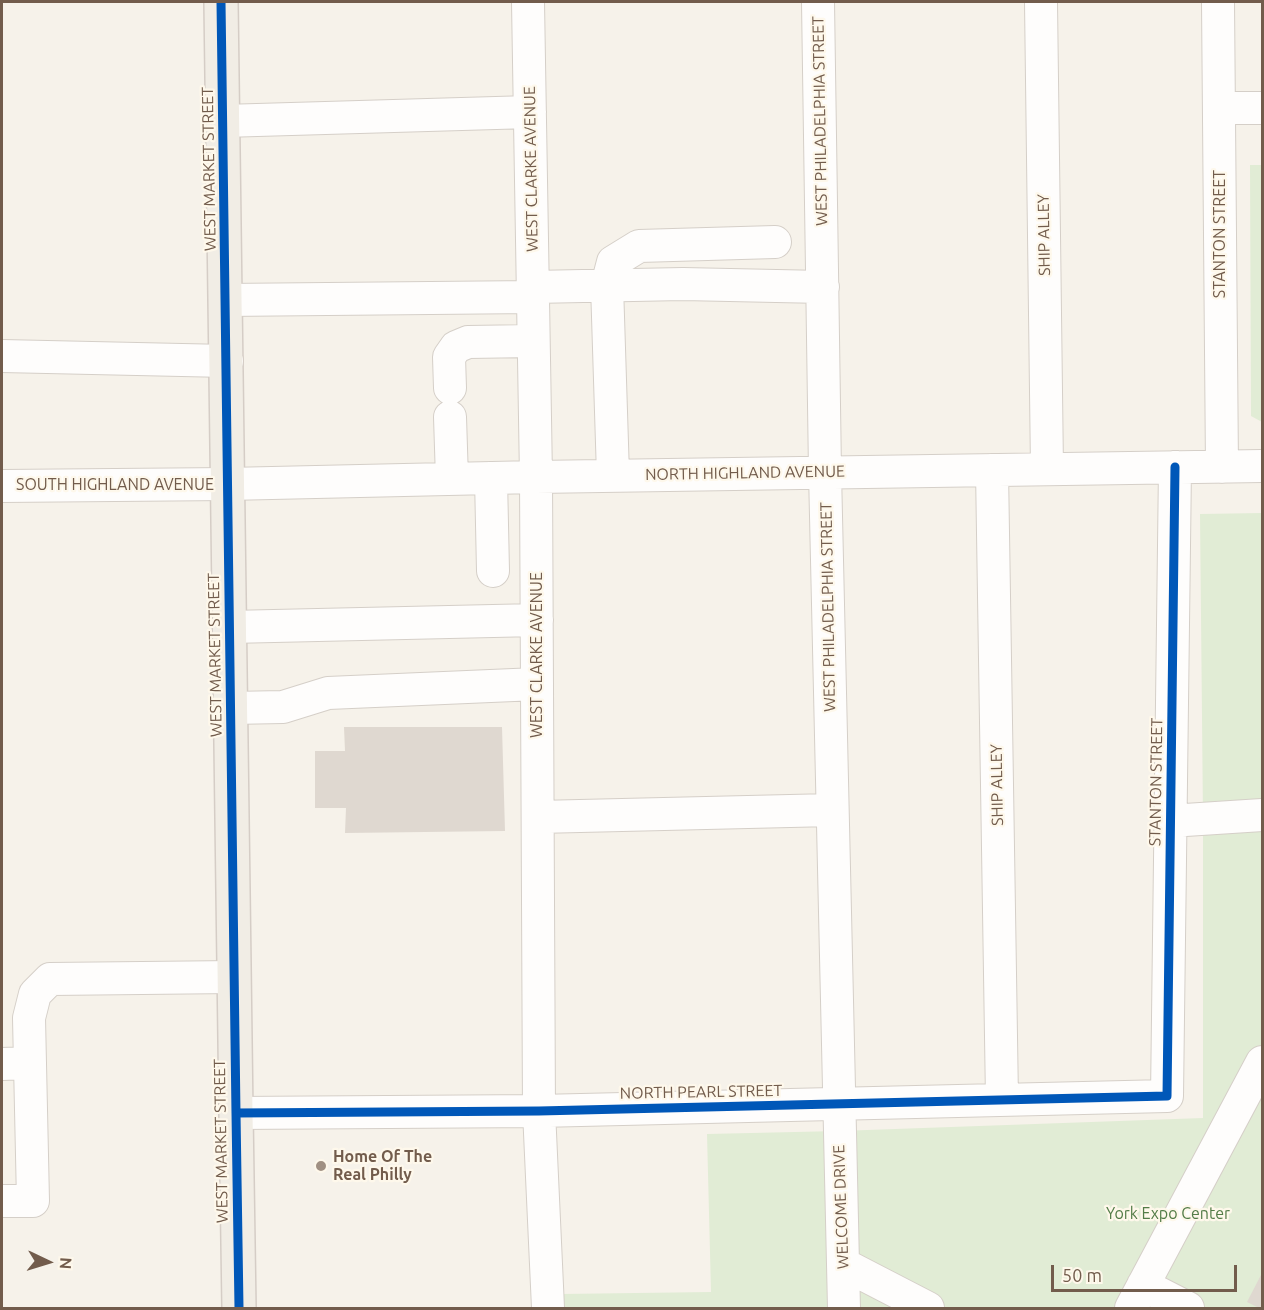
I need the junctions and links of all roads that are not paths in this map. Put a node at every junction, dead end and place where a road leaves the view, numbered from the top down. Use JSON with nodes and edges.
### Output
{"nodes":[{"id":1,"x":221,"y":2,"type":"edge"},
{"id":2,"x":528,"y":2,"type":"edge"},
{"id":3,"x":819,"y":2,"type":"edge"},
{"id":4,"x":1041,"y":2,"type":"edge"},
{"id":5,"x":1218,"y":2,"type":"edge"},
{"id":6,"x":1219,"y":108,"type":"junction"},
{"id":7,"x":1263,"y":108,"type":"edge"},
{"id":8,"x":530,"y":112,"type":"junction"},
{"id":9,"x":223,"y":121,"type":"junction"},
{"id":10,"x":775,"y":242,"type":"dead end"},
{"id":11,"x":607,"y":285,"type":"junction"},
{"id":12,"x":823,"y":286,"type":"junction"},
{"id":13,"x":533,"y":292,"type":"junction"},
{"id":14,"x":225,"y":300,"type":"junction"},
{"id":15,"x":534,"y":341,"type":"junction"},
{"id":16,"x":2,"y":357,"type":"edge"},
{"id":17,"x":226,"y":361,"type":"junction"},
{"id":18,"x":1263,"y":466,"type":"edge"},
{"id":19,"x":1175,"y":467,"type":"junction"},
{"id":20,"x":1222,"y":467,"type":"junction"},
{"id":21,"x":1047,"y":469,"type":"junction"},
{"id":22,"x":992,"y":470,"type":"junction"},
{"id":23,"x":825,"y":472,"type":"junction"},
{"id":24,"x":614,"y":475,"type":"junction"},
{"id":25,"x":536,"y":477,"type":"junction"},
{"id":26,"x":491,"y":478,"type":"junction"},
{"id":27,"x":452,"y":479,"type":"junction"},
{"id":28,"x":228,"y":484,"type":"junction"},
{"id":29,"x":2,"y":486,"type":"edge"},
{"id":30,"x":493,"y":571,"type":"dead end"},
{"id":31,"x":537,"y":620,"type":"junction"},
{"id":32,"x":230,"y":627,"type":"junction"},
{"id":33,"x":537,"y":684,"type":"junction"},
{"id":34,"x":231,"y":708,"type":"junction"},
{"id":35,"x":832,"y":810,"type":"junction"},
{"id":36,"x":1263,"y":815,"type":"edge"},
{"id":37,"x":538,"y":817,"type":"junction"},
{"id":38,"x":1170,"y":821,"type":"junction"},
{"id":39,"x":234,"y":977,"type":"junction"},
{"id":40,"x":1263,"y":1062,"type":"edge"},
{"id":41,"x":16,"y":1063,"type":"edge"},
{"id":42,"x":1167,"y":1096,"type":"joint"},
{"id":43,"x":1002,"y":1100,"type":"junction"},
{"id":44,"x":839,"y":1105,"type":"junction"},
{"id":45,"x":539,"y":1111,"type":"junction"},
{"id":46,"x":236,"y":1113,"type":"junction"},
{"id":47,"x":2,"y":1201,"type":"edge"},
{"id":48,"x":843,"y":1264,"type":"junction"},
{"id":49,"x":1137,"y":1297,"type":"edge"},
{"id":50,"x":239,"y":1308,"type":"edge"},
{"id":51,"x":548,"y":1308,"type":"edge"},
{"id":52,"x":844,"y":1308,"type":"edge"},
{"id":53,"x":928,"y":1308,"type":"edge"},
{"id":54,"x":1188,"y":1308,"type":"edge"}],
"edges":[{"from":1,"to":9,"type":"main road","name":"WEST MARKET STREET"},
{"from":2,"to":8,"type":"street","name":"WEST CLARKE AVENUE"},
{"from":3,"to":12,"type":"street","name":"WEST PHILADELPHIA STREET"},
{"from":4,"to":21,"type":"street","name":"SHIP ALLEY"},
{"from":5,"to":6,"type":"street","name":"STANTON STREET"},
{"from":6,"to":7,"type":"street"},
{"from":6,"to":20,"type":"street","name":"STANTON STREET"},
{"from":8,"to":9,"type":"street"},
{"from":8,"to":13,"type":"street","name":"WEST CLARKE AVENUE"},
{"from":9,"to":14,"type":"main road","name":"WEST MARKET STREET"},
{"from":10,"to":11,"type":"street"},
{"from":11,"to":12,"type":"street"},
{"from":11,"to":13,"type":"street"},
{"from":11,"to":24,"type":"street"},
{"from":12,"to":23,"type":"street","name":"WEST PHILADELPHIA STREET"},
{"from":13,"to":14,"type":"street"},
{"from":13,"to":15,"type":"street","name":"WEST CLARKE AVENUE"},
{"from":14,"to":17,"type":"main road","name":"WEST MARKET STREET"},
{"from":15,"to":25,"type":"street","name":"WEST CLARKE AVENUE"},
{"from":15,"to":27,"type":"street"},
{"from":16,"to":17,"type":"street"},
{"from":17,"to":28,"type":"main road","name":"WEST MARKET STREET"},
{"from":18,"to":20,"type":"street","name":"NORTH HIGHLAND AVENUE"},
{"from":19,"to":20,"type":"street","name":"NORTH HIGHLAND AVENUE"},
{"from":19,"to":21,"type":"street","name":"NORTH HIGHLAND AVENUE"},
{"from":19,"to":38,"type":"street","name":"STANTON STREET"},
{"from":21,"to":22,"type":"street","name":"NORTH HIGHLAND AVENUE"},
{"from":22,"to":23,"type":"street","name":"NORTH HIGHLAND AVENUE"},
{"from":22,"to":43,"type":"street","name":"SHIP ALLEY"},
{"from":23,"to":24,"type":"street","name":"NORTH HIGHLAND AVENUE"},
{"from":23,"to":35,"type":"street","name":"WEST PHILADELPHIA STREET"},
{"from":24,"to":25,"type":"street","name":"NORTH HIGHLAND AVENUE"},
{"from":25,"to":26,"type":"street","name":"NORTH HIGHLAND AVENUE"},
{"from":25,"to":31,"type":"street","name":"WEST CLARKE AVENUE"},
{"from":26,"to":27,"type":"street","name":"NORTH HIGHLAND AVENUE"},
{"from":26,"to":30,"type":"street"},
{"from":27,"to":28,"type":"street","name":"NORTH HIGHLAND AVENUE"},
{"from":28,"to":29,"type":"street","name":"SOUTH HIGHLAND AVENUE"},
{"from":28,"to":32,"type":"main road","name":"WEST MARKET STREET"},
{"from":31,"to":32,"type":"street"},
{"from":31,"to":33,"type":"street","name":"WEST CLARKE AVENUE"},
{"from":32,"to":34,"type":"main road","name":"WEST MARKET STREET"},
{"from":33,"to":34,"type":"street"},
{"from":33,"to":37,"type":"street","name":"WEST CLARKE AVENUE"},
{"from":34,"to":39,"type":"main road","name":"WEST MARKET STREET"},
{"from":35,"to":37,"type":"street"},
{"from":35,"to":44,"type":"street","name":"WEST PHILADELPHIA STREET"},
{"from":36,"to":38,"type":"street"},
{"from":37,"to":45,"type":"street","name":"WEST CLARKE AVENUE"},
{"from":38,"to":42,"type":"street","name":"STANTON STREET"},
{"from":39,"to":41,"type":"street"},
{"from":39,"to":46,"type":"main road","name":"WEST MARKET STREET"},
{"from":40,"to":49,"type":"street"},
{"from":41,"to":47,"type":"street"},
{"from":42,"to":43,"type":"street","name":"NORTH PEARL STREET"},
{"from":43,"to":44,"type":"street","name":"NORTH PEARL STREET"},
{"from":44,"to":45,"type":"street","name":"NORTH PEARL STREET"},
{"from":44,"to":48,"type":"street","name":"WELCOME DRIVE"},
{"from":45,"to":46,"type":"street","name":"NORTH PEARL STREET"},
{"from":45,"to":51,"type":"street","name":"WEST CLARKE AVENUE"},
{"from":46,"to":50,"type":"main road","name":"WEST MARKET STREET"},
{"from":48,"to":52,"type":"street","name":"WELCOME DRIVE"},
{"from":48,"to":53,"type":"street"},
{"from":49,"to":54,"type":"street"}]}
